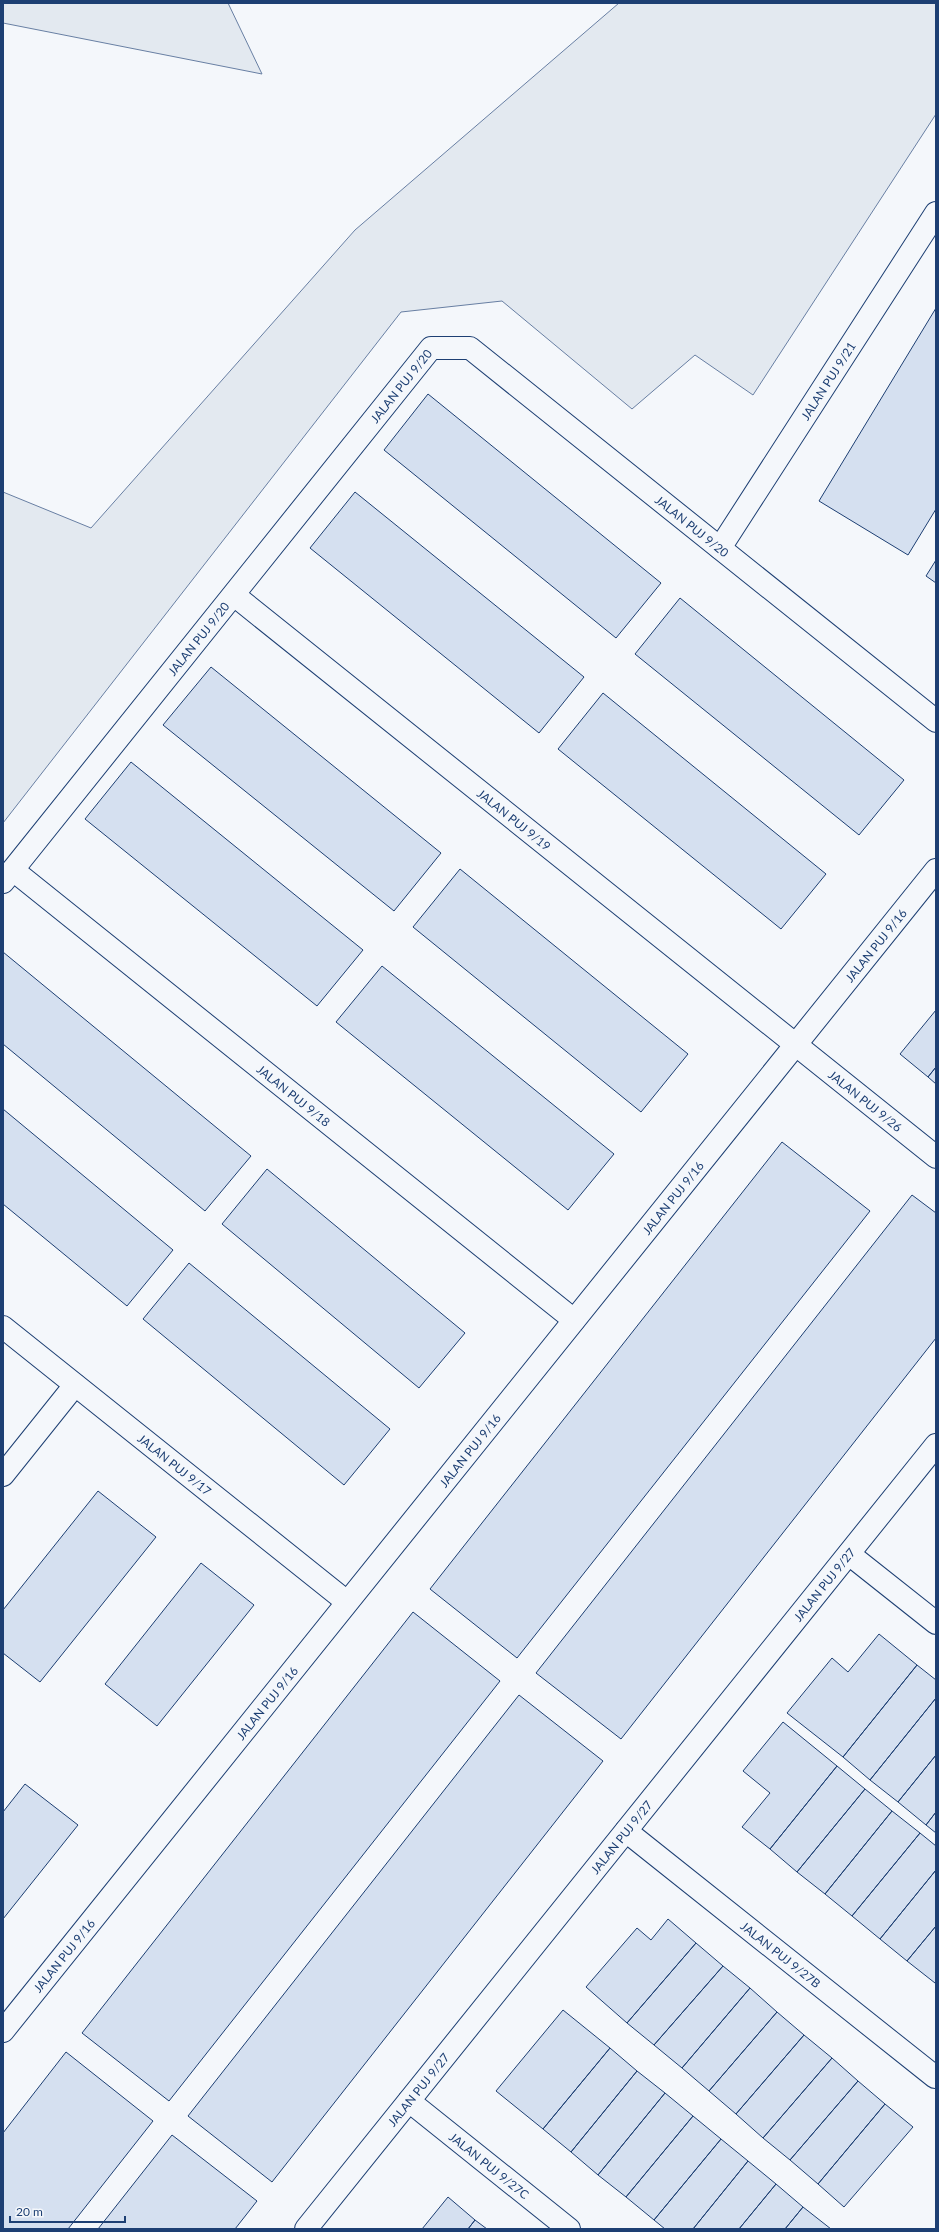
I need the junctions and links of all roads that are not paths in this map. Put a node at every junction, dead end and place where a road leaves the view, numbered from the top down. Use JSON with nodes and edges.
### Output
{"nodes":[{"id":1,"x":936,"y":213,"type":"edge"},
{"id":2,"x":720,"y":548,"type":"junction"},
{"id":3,"x":234,"y":595,"type":"junction"},
{"id":4,"x":936,"y":720,"type":"edge"},
{"id":5,"x":936,"y":870,"type":"edge"},
{"id":6,"x":8,"y":876,"type":"edge"},
{"id":7,"x":795,"y":1044,"type":"junction"},
{"id":8,"x":936,"y":1157,"type":"edge"},
{"id":9,"x":574,"y":1320,"type":"junction"},
{"id":10,"x":3,"y":1327,"type":"edge"},
{"id":11,"x":75,"y":1385,"type":"junction"},
{"id":12,"x":936,"y":1445,"type":"edge"},
{"id":13,"x":3,"y":1475,"type":"edge"},
{"id":14,"x":849,"y":1554,"type":"junction"},
{"id":15,"x":348,"y":1602,"type":"junction"},
{"id":16,"x":936,"y":1623,"type":"edge"},
{"id":17,"x":626,"y":1831,"type":"junction"},
{"id":18,"x":3,"y":2031,"type":"edge"},
{"id":19,"x":935,"y":2077,"type":"edge"},
{"id":20,"x":409,"y":2101,"type":"junction"},
{"id":21,"x":306,"y":2229,"type":"edge"},
{"id":22,"x":569,"y":2229,"type":"edge"}],
"edges":[{"from":1,"to":2,"type":"street","name":"JALAN PUJ 9/21"},
{"from":2,"to":3,"type":"street","name":"JALAN PUJ 9/20"},
{"from":2,"to":4,"type":"street","name":"JALAN PUJ 9/20"},
{"from":3,"to":6,"type":"street","name":"JALAN PUJ 9/20"},
{"from":3,"to":7,"type":"street","name":"JALAN PUJ 9/19"},
{"from":5,"to":7,"type":"street","name":"JALAN PUJ 9/16"},
{"from":6,"to":9,"type":"street","name":"JALAN PUJ 9/18"},
{"from":7,"to":8,"type":"street","name":"JALAN PUJ 9/26"},
{"from":7,"to":9,"type":"street","name":"JALAN PUJ 9/16"},
{"from":9,"to":15,"type":"street","name":"JALAN PUJ 9/16"},
{"from":10,"to":11,"type":"street","name":"JALAN PUJ 9/17"},
{"from":11,"to":13,"type":"street"},
{"from":11,"to":15,"type":"street","name":"JALAN PUJ 9/17"},
{"from":12,"to":14,"type":"street","name":"JALAN PUJ 9/27"},
{"from":14,"to":16,"type":"street"},
{"from":14,"to":17,"type":"street","name":"JALAN PUJ 9/27"},
{"from":15,"to":18,"type":"street","name":"JALAN PUJ 9/16"},
{"from":17,"to":19,"type":"street","name":"JALAN PUJ 9/27B"},
{"from":17,"to":20,"type":"street","name":"JALAN PUJ 9/27"},
{"from":20,"to":21,"type":"street","name":"JALAN PUJ 9/27"},
{"from":20,"to":22,"type":"street","name":"JALAN PUJ 9/27C"}]}
